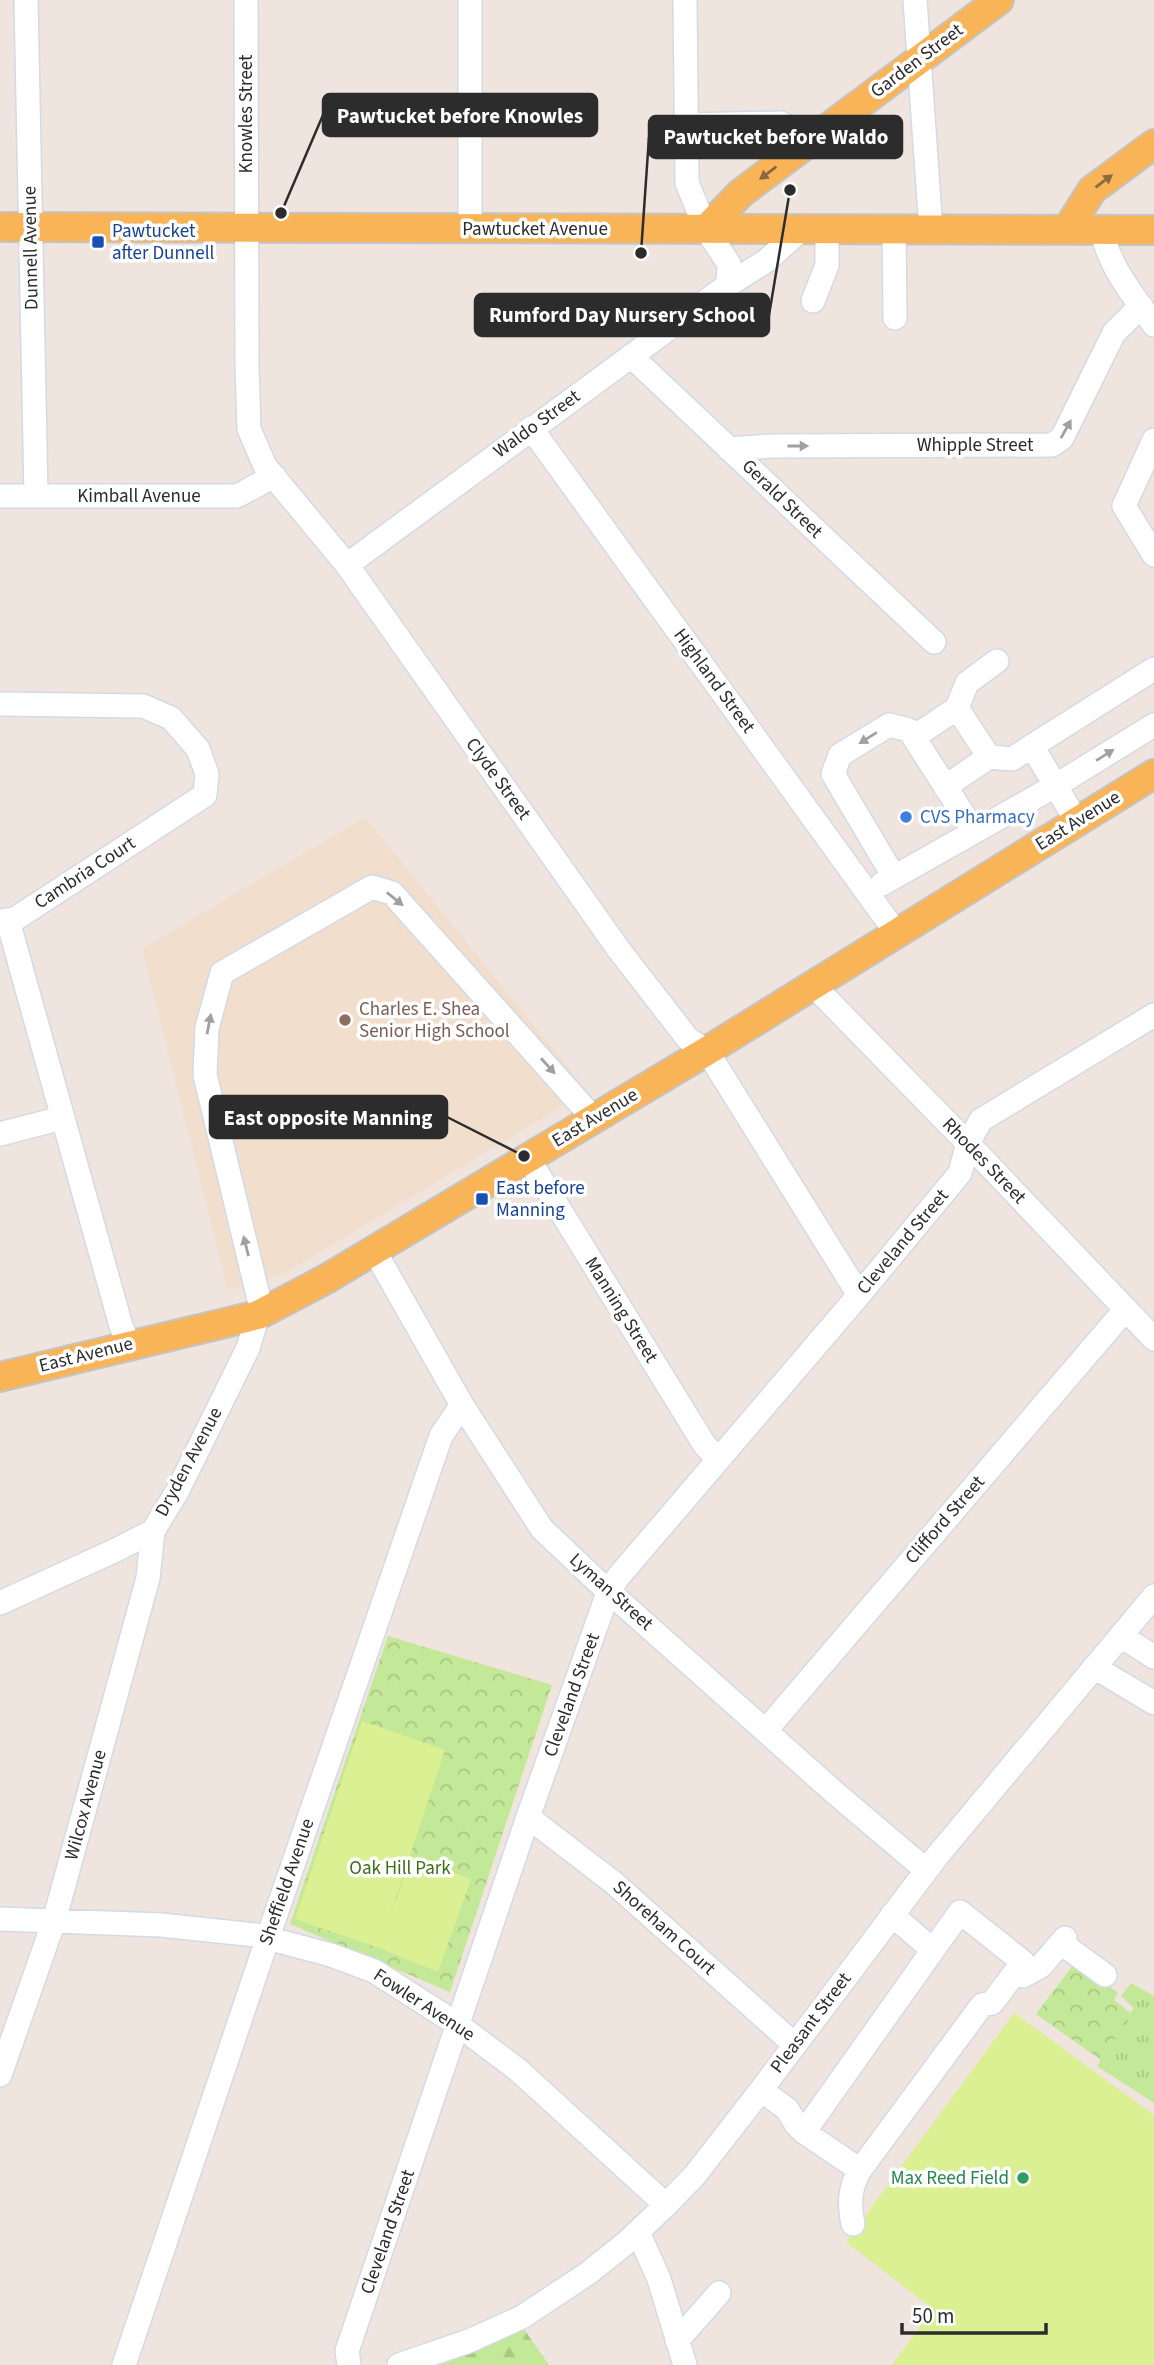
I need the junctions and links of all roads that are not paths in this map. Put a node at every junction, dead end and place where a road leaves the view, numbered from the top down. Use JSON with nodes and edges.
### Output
{"nodes":[{"id":1,"x":26,"y":0,"type":"edge"},
{"id":2,"x":246,"y":0,"type":"edge"},
{"id":3,"x":470,"y":0,"type":"edge"},
{"id":4,"x":685,"y":0,"type":"edge"},
{"id":5,"x":915,"y":0,"type":"edge"},
{"id":6,"x":999,"y":0,"type":"edge"},
{"id":7,"x":919,"y":59,"type":"junction"},
{"id":8,"x":686,"y":125,"type":"junction"},
{"id":9,"x":807,"y":144,"type":"junction"},
{"id":10,"x":1154,"y":144,"type":"edge"},
{"id":11,"x":0,"y":227,"type":"edge"},
{"id":12,"x":30,"y":227,"type":"junction"},
{"id":13,"x":246,"y":228,"type":"junction"},
{"id":14,"x":470,"y":229,"type":"junction"},
{"id":15,"x":706,"y":229,"type":"junction"},
{"id":16,"x":815,"y":229,"type":"junction"},
{"id":17,"x":894,"y":229,"type":"junction"},
{"id":18,"x":930,"y":230,"type":"junction"},
{"id":19,"x":1067,"y":230,"type":"junction"},
{"id":20,"x":1102,"y":230,"type":"junction"},
{"id":21,"x":1154,"y":230,"type":"edge"},
{"id":22,"x":727,"y":285,"type":"junction"},
{"id":23,"x":813,"y":301,"type":"dead end"},
{"id":24,"x":1141,"y":306,"type":"junction"},
{"id":25,"x":895,"y":318,"type":"dead end"},
{"id":26,"x":1154,"y":325,"type":"edge"},
{"id":27,"x":631,"y":356,"type":"junction"},
{"id":28,"x":531,"y":428,"type":"junction"},
{"id":29,"x":1154,"y":440,"type":"edge"},
{"id":30,"x":729,"y":449,"type":"junction"},
{"id":31,"x":274,"y":476,"type":"junction"},
{"id":32,"x":1148,"y":479,"type":"edge"},
{"id":33,"x":36,"y":495,"type":"junction"},
{"id":34,"x":0,"y":496,"type":"edge"},
{"id":35,"x":1154,"y":555,"type":"edge"},
{"id":36,"x":346,"y":565,"type":"junction"},
{"id":37,"x":934,"y":642,"type":"dead end"},
{"id":38,"x":997,"y":661,"type":"dead end"},
{"id":39,"x":1154,"y":669,"type":"edge"},
{"id":40,"x":0,"y":704,"type":"edge"},
{"id":41,"x":957,"y":708,"type":"junction"},
{"id":42,"x":1154,"y":725,"type":"edge"},
{"id":43,"x":914,"y":737,"type":"junction"},
{"id":44,"x":1032,"y":746,"type":"junction"},
{"id":45,"x":989,"y":757,"type":"junction"},
{"id":46,"x":1154,"y":774,"type":"edge"},
{"id":47,"x":1055,"y":786,"type":"junction"},
{"id":48,"x":945,"y":787,"type":"junction"},
{"id":49,"x":1077,"y":822,"type":"junction"},
{"id":50,"x":974,"y":831,"type":"junction"},
{"id":51,"x":894,"y":877,"type":"junction"},
{"id":52,"x":867,"y":892,"type":"junction"},
{"id":53,"x":4,"y":921,"type":"edge"},
{"id":54,"x":897,"y":934,"type":"junction"},
{"id":55,"x":813,"y":985,"type":"junction"},
{"id":56,"x":1154,"y":1015,"type":"edge"},
{"id":57,"x":707,"y":1051,"type":"junction"},
{"id":58,"x":62,"y":1118,"type":"junction"},
{"id":59,"x":594,"y":1119,"type":"junction"},
{"id":60,"x":0,"y":1133,"type":"edge"},
{"id":61,"x":968,"y":1143,"type":"junction"},
{"id":62,"x":528,"y":1158,"type":"junction"},
{"id":63,"x":374,"y":1250,"type":"junction"},
{"id":64,"x":859,"y":1295,"type":"junction"},
{"id":65,"x":1125,"y":1310,"type":"junction"},
{"id":66,"x":260,"y":1314,"type":"junction"},
{"id":67,"x":1153,"y":1336,"type":"edge"},
{"id":68,"x":129,"y":1344,"type":"junction"},
{"id":69,"x":0,"y":1377,"type":"edge"},
{"id":70,"x":462,"y":1405,"type":"junction"},
{"id":71,"x":718,"y":1460,"type":"junction"},
{"id":72,"x":153,"y":1531,"type":"junction"},
{"id":73,"x":609,"y":1590,"type":"junction"},
{"id":74,"x":1154,"y":1596,"type":"edge"},
{"id":75,"x":0,"y":1603,"type":"edge"},
{"id":76,"x":1121,"y":1636,"type":"junction"},
{"id":77,"x":1154,"y":1657,"type":"edge"},
{"id":78,"x":1094,"y":1667,"type":"junction"},
{"id":79,"x":1154,"y":1703,"type":"edge"},
{"id":80,"x":766,"y":1730,"type":"junction"},
{"id":81,"x":528,"y":1816,"type":"junction"},
{"id":82,"x":926,"y":1870,"type":"junction"},
{"id":83,"x":892,"y":1915,"type":"junction"},
{"id":84,"x":0,"y":1919,"type":"edge"},
{"id":85,"x":54,"y":1921,"type":"junction"},
{"id":86,"x":268,"y":1937,"type":"junction"},
{"id":87,"x":933,"y":1950,"type":"junction"},
{"id":88,"x":1015,"y":1973,"type":"junction"},
{"id":89,"x":1105,"y":1975,"type":"dead end"},
{"id":90,"x":457,"y":2024,"type":"junction"},
{"id":91,"x":795,"y":2045,"type":"junction"},
{"id":92,"x":0,"y":2075,"type":"edge"},
{"id":93,"x":761,"y":2090,"type":"junction"},
{"id":94,"x":804,"y":2132,"type":"junction"},
{"id":95,"x":860,"y":2170,"type":"junction"},
{"id":96,"x":666,"y":2206,"type":"junction"},
{"id":97,"x":853,"y":2224,"type":"dead end"},
{"id":98,"x":638,"y":2232,"type":"junction"},
{"id":99,"x":719,"y":2293,"type":"dead end"},
{"id":100,"x":677,"y":2341,"type":"junction"},
{"id":101,"x":124,"y":2365,"type":"edge"},
{"id":102,"x":349,"y":2365,"type":"edge"},
{"id":103,"x":400,"y":2365,"type":"edge"},
{"id":104,"x":685,"y":2365,"type":"edge"}],
"edges":[{"from":1,"to":12,"type":"street","name":"Dunnell Avenue"},
{"from":2,"to":13,"type":"street","name":"Knowles Street"},
{"from":3,"to":14,"type":"street"},
{"from":4,"to":8,"type":"street"},
{"from":5,"to":7,"type":"street"},
{"from":6,"to":7,"type":"main road","name":"Garden Street"},
{"from":7,"to":9,"type":"main road","name":"Garden Street"},
{"from":7,"to":18,"type":"street"},
{"from":8,"to":9,"type":"street"},
{"from":8,"to":15,"type":"street"},
{"from":9,"to":15,"type":"main road","name":"Garden Street","one_way":true},
{"from":19,"to":10,"type":"main road","one_way":true},
{"from":11,"to":12,"type":"main road","name":"Pawtucket Avenue"},
{"from":12,"to":13,"type":"main road","name":"Pawtucket Avenue"},
{"from":12,"to":33,"type":"street","name":"Dunnell Avenue"},
{"from":13,"to":14,"type":"main road","name":"Pawtucket Avenue"},
{"from":13,"to":31,"type":"street","name":"Clyde Street"},
{"from":14,"to":15,"type":"main road","name":"Pawtucket Avenue"},
{"from":15,"to":16,"type":"main road","name":"Pawtucket Avenue"},
{"from":15,"to":22,"type":"street"},
{"from":16,"to":17,"type":"main road","name":"Pawtucket Avenue"},
{"from":16,"to":22,"type":"street","name":"Waldo Street"},
{"from":16,"to":23,"type":"street"},
{"from":17,"to":18,"type":"main road","name":"Pawtucket Avenue"},
{"from":17,"to":25,"type":"street"},
{"from":18,"to":19,"type":"main road","name":"Pawtucket Avenue"},
{"from":19,"to":20,"type":"main road","name":"Pawtucket Avenue"},
{"from":20,"to":21,"type":"main road","name":"Pawtucket Avenue"},
{"from":20,"to":24,"type":"street"},
{"from":22,"to":27,"type":"street","name":"Waldo Street"},
{"from":24,"to":26,"type":"street"},
{"from":30,"to":24,"type":"street","name":"Whipple Street","one_way":true},
{"from":27,"to":28,"type":"street","name":"Waldo Street"},
{"from":27,"to":30,"type":"street","name":"Gerald Street"},
{"from":28,"to":36,"type":"street","name":"Waldo Street"},
{"from":28,"to":52,"type":"street","name":"Highland Street"},
{"from":29,"to":32,"type":"street"},
{"from":30,"to":37,"type":"street","name":"Gerald Street"},
{"from":31,"to":33,"type":"street","name":"Kimball Avenue"},
{"from":31,"to":36,"type":"street","name":"Clyde Street"},
{"from":32,"to":35,"type":"street"},
{"from":33,"to":34,"type":"street","name":"Kimball Avenue"},
{"from":36,"to":57,"type":"street","name":"Clyde Street"},
{"from":38,"to":41,"type":"street"},
{"from":39,"to":44,"type":"street"},
{"from":40,"to":53,"type":"street","name":"Cambria Court"},
{"from":41,"to":43,"type":"street"},
{"from":41,"to":45,"type":"street"},
{"from":47,"to":42,"type":"street","one_way":true},
{"from":43,"to":48,"type":"street"},
{"from":43,"to":51,"type":"street","one_way":true},
{"from":44,"to":45,"type":"street"},
{"from":44,"to":47,"type":"street"},
{"from":45,"to":48,"type":"street"},
{"from":46,"to":49,"type":"main road","name":"East Avenue"},
{"from":47,"to":49,"type":"street"},
{"from":47,"to":50,"type":"street"},
{"from":48,"to":50,"type":"street"},
{"from":49,"to":54,"type":"main road","name":"East Avenue"},
{"from":50,"to":51,"type":"street"},
{"from":51,"to":52,"type":"street"},
{"from":52,"to":54,"type":"street","name":"Highland Street"},
{"from":53,"to":58,"type":"street","name":"Cambria Court"},
{"from":54,"to":55,"type":"main road","name":"East Avenue"},
{"from":55,"to":57,"type":"main road","name":"East Avenue"},
{"from":55,"to":61,"type":"street","name":"Rhodes Street"},
{"from":56,"to":61,"type":"street","name":"Cleveland Street"},
{"from":57,"to":59,"type":"main road","name":"East Avenue"},
{"from":57,"to":64,"type":"street","name":"Clyde Street"},
{"from":58,"to":60,"type":"street"},
{"from":58,"to":68,"type":"street","name":"Cambria Court"},
{"from":59,"to":62,"type":"main road","name":"East Avenue"},
{"from":66,"to":59,"type":"street","one_way":true},
{"from":61,"to":64,"type":"street","name":"Cleveland Street"},
{"from":61,"to":65,"type":"street","name":"Rhodes Street"},
{"from":62,"to":63,"type":"main road","name":"East Avenue"},
{"from":62,"to":71,"type":"street","name":"Manning Street"},
{"from":63,"to":66,"type":"main road","name":"East Avenue"},
{"from":63,"to":70,"type":"street","name":"Lyman Street"},
{"from":64,"to":71,"type":"street","name":"Cleveland Street"},
{"from":65,"to":67,"type":"street","name":"Rhodes Street"},
{"from":65,"to":80,"type":"street","name":"Clifford Street"},
{"from":66,"to":68,"type":"main road","name":"East Avenue"},
{"from":66,"to":72,"type":"street","name":"Dryden Avenue"},
{"from":68,"to":69,"type":"main road","name":"East Avenue"},
{"from":70,"to":73,"type":"street","name":"Lyman Street"},
{"from":70,"to":86,"type":"street","name":"Sheffield Avenue"},
{"from":71,"to":73,"type":"street","name":"Cleveland Street"},
{"from":72,"to":75,"type":"street","name":"Dryden Avenue"},
{"from":72,"to":85,"type":"street","name":"Wilcox Avenue"},
{"from":73,"to":80,"type":"street","name":"Lyman Street"},
{"from":73,"to":81,"type":"street","name":"Cleveland Street"},
{"from":74,"to":76,"type":"street","name":"Pleasant Street"},
{"from":76,"to":77,"type":"street"},
{"from":76,"to":78,"type":"street","name":"Pleasant Street"},
{"from":78,"to":79,"type":"street"},
{"from":78,"to":82,"type":"street","name":"Pleasant Street"},
{"from":80,"to":82,"type":"street","name":"Lyman Street"},
{"from":81,"to":90,"type":"street","name":"Cleveland Street"},
{"from":81,"to":91,"type":"street","name":"Shoreham Court"},
{"from":82,"to":83,"type":"street","name":"Pleasant Street"},
{"from":83,"to":87,"type":"street"},
{"from":83,"to":91,"type":"street","name":"Pleasant Street"},
{"from":84,"to":85,"type":"street","name":"Fowler Avenue"},
{"from":85,"to":86,"type":"street","name":"Fowler Avenue"},
{"from":85,"to":92,"type":"street","name":"Wilcox Avenue"},
{"from":86,"to":90,"type":"street","name":"Fowler Avenue"},
{"from":86,"to":101,"type":"street","name":"Sheffield Avenue"},
{"from":87,"to":88,"type":"street"},
{"from":87,"to":94,"type":"street"},
{"from":88,"to":89,"type":"street"},
{"from":88,"to":95,"type":"street"},
{"from":90,"to":96,"type":"street","name":"Fowler Avenue"},
{"from":90,"to":102,"type":"street","name":"Cleveland Street"},
{"from":91,"to":93,"type":"street","name":"Pleasant Street"},
{"from":93,"to":94,"type":"street"},
{"from":93,"to":96,"type":"street","name":"Pleasant Street"},
{"from":94,"to":95,"type":"street"},
{"from":95,"to":97,"type":"street"},
{"from":96,"to":98,"type":"street","name":"Pleasant Street"},
{"from":98,"to":100,"type":"street"},
{"from":98,"to":103,"type":"street","name":"Pleasant Street"},
{"from":99,"to":100,"type":"street"},
{"from":100,"to":104,"type":"street"}]}
